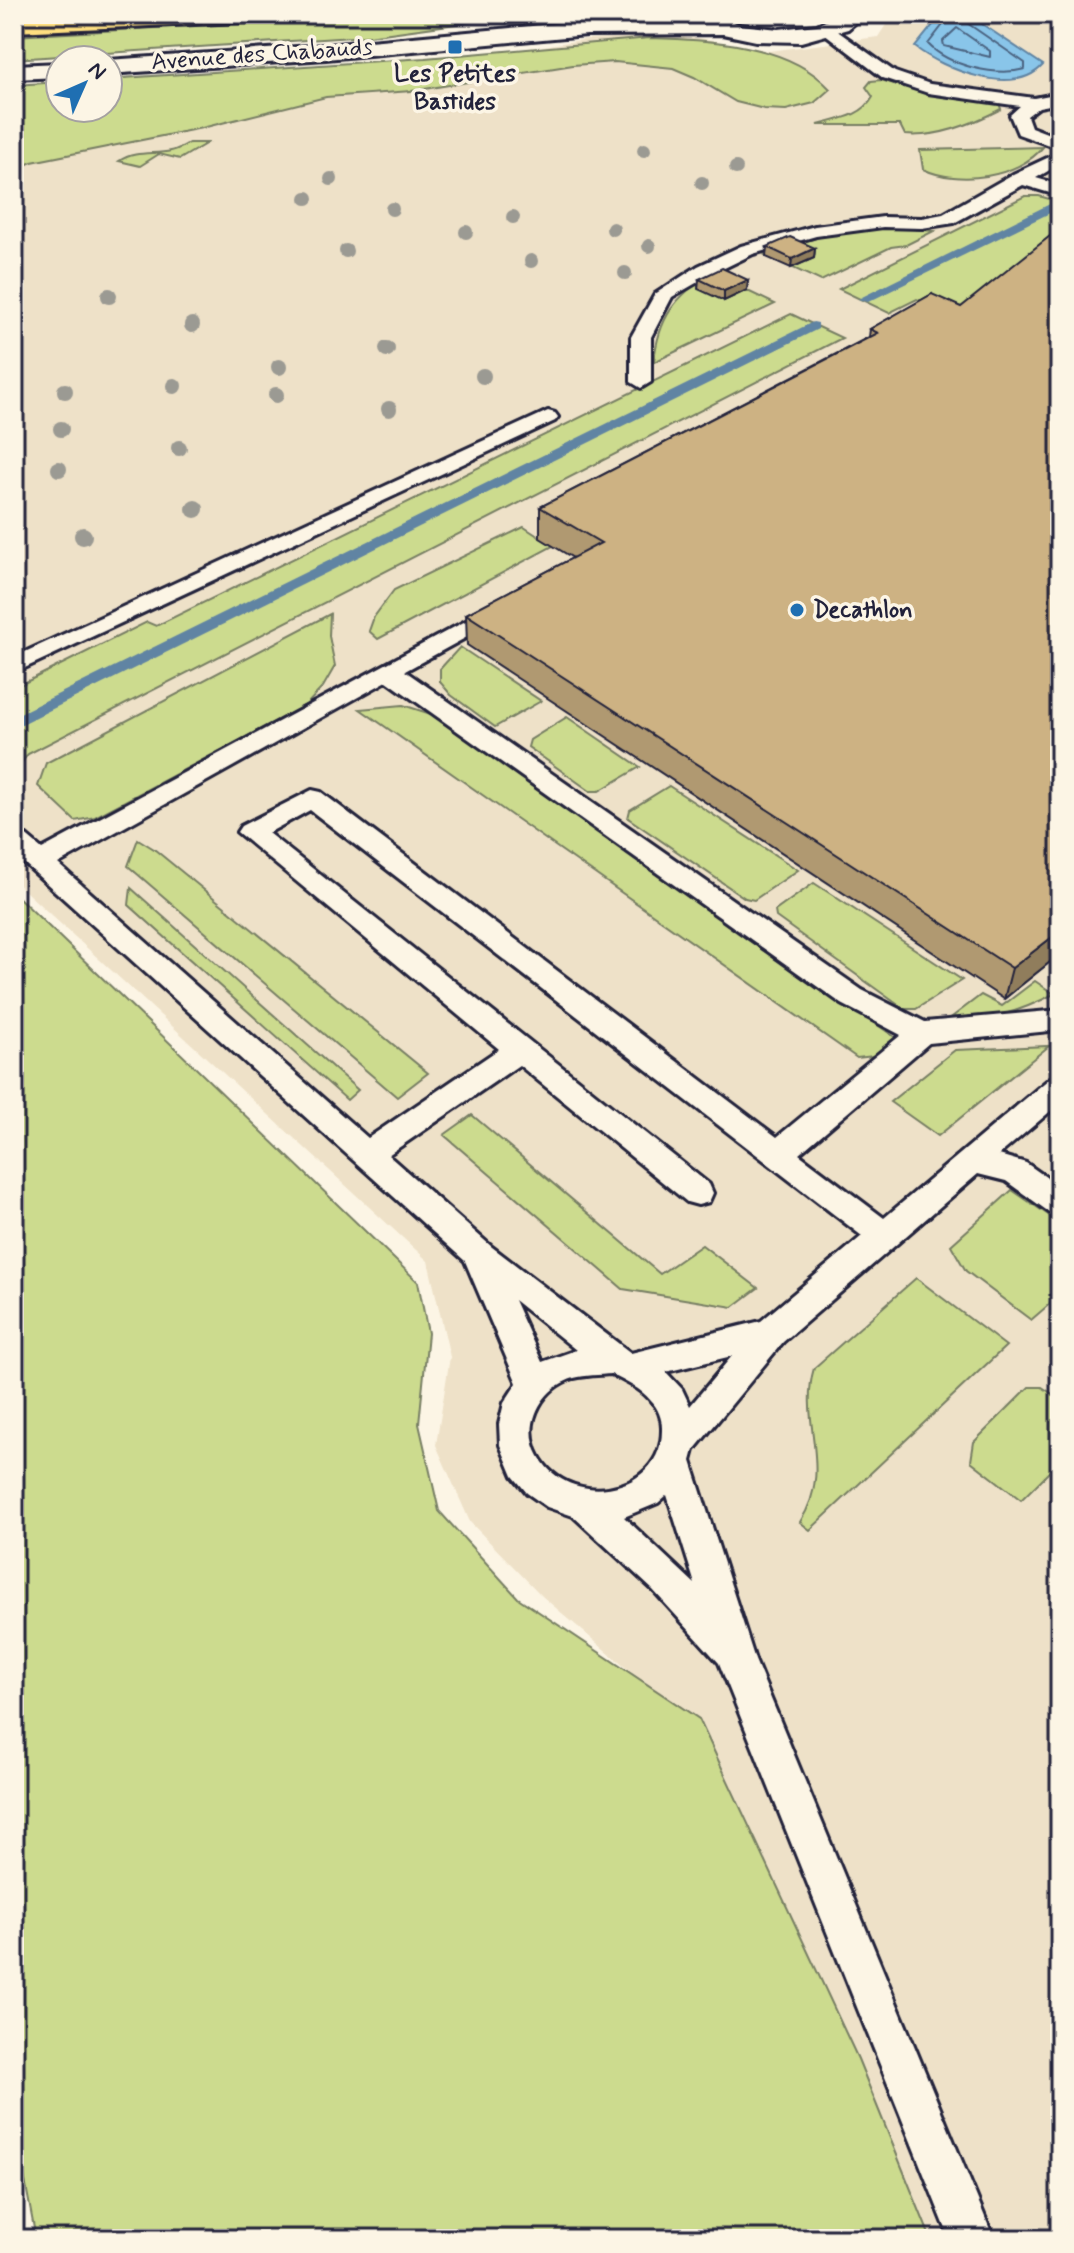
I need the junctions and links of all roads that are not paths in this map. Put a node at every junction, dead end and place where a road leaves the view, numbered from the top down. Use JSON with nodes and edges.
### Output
{"nodes":[{"id":1,"x":263,"y":14,"type":"edge"},
{"id":2,"x":633,"y":14,"type":"edge"},
{"id":3,"x":702,"y":14,"type":"edge"},
{"id":4,"x":854,"y":14,"type":"edge"},
{"id":5,"x":14,"y":25,"type":"edge"},
{"id":6,"x":726,"y":27,"type":"junction"},
{"id":7,"x":560,"y":28,"type":"junction"},
{"id":8,"x":829,"y":30,"type":"junction"},
{"id":9,"x":124,"y":66,"type":"edge"},
{"id":10,"x":44,"y":71,"type":"edge"},
{"id":11,"x":14,"y":72,"type":"edge"},
{"id":12,"x":1060,"y":98,"type":"edge"},
{"id":13,"x":1034,"y":103,"type":"junction"},
{"id":14,"x":1060,"y":144,"type":"edge"},
{"id":15,"x":1060,"y":157,"type":"edge"},
{"id":16,"x":1019,"y":178,"type":"junction"},
{"id":17,"x":1060,"y":191,"type":"edge"},
{"id":18,"x":641,"y":382,"type":"dead end"},
{"id":19,"x":548,"y":417,"type":"dead end"},
{"id":20,"x":524,"y":597,"type":"edge"},
{"id":21,"x":14,"y":666,"type":"edge"},
{"id":22,"x":390,"y":672,"type":"junction"},
{"id":23,"x":14,"y":839,"type":"edge"},
{"id":24,"x":40,"y":862,"type":"junction"},
{"id":25,"x":1060,"y":1020,"type":"edge"},
{"id":26,"x":922,"y":1033,"type":"junction"},
{"id":27,"x":520,"y":1049,"type":"junction"},
{"id":28,"x":1060,"y":1086,"type":"edge"},
{"id":29,"x":367,"y":1154,"type":"junction"},
{"id":30,"x":777,"y":1155,"type":"junction"},
{"id":31,"x":974,"y":1161,"type":"junction"},
{"id":32,"x":698,"y":1193,"type":"dead end"},
{"id":33,"x":1060,"y":1203,"type":"edge"},
{"id":34,"x":886,"y":1237,"type":"junction"},
{"id":35,"x":478,"y":1253,"type":"junction"},
{"id":36,"x":771,"y":1332,"type":"junction"},
{"id":37,"x":623,"y":1364,"type":"junction"},
{"id":38,"x":535,"y":1385,"type":"junction"},
{"id":39,"x":678,"y":1452,"type":"junction"},
{"id":40,"x":584,"y":1504,"type":"junction"},
{"id":41,"x":736,"y":1660,"type":"junction"},
{"id":42,"x":972,"y":2239,"type":"edge"}],
"edges":[{"from":1,"to":5,"type":"highway"},
{"from":2,"to":7,"type":"main road","name":"Avenue des Chabauds"},
{"from":3,"to":6,"type":"main road"},
{"from":4,"to":8,"type":"main road"},
{"from":6,"to":7,"type":"main road","name":"Avenue des Chabauds"},
{"from":6,"to":8,"type":"main road"},
{"from":7,"to":9,"type":"main road","name":"Avenue des Chabauds"},
{"from":8,"to":13,"type":"lane"},
{"from":10,"to":11,"type":"main road"},
{"from":12,"to":13,"type":"lane"},
{"from":13,"to":14,"type":"lane"},
{"from":15,"to":16,"type":"lane"},
{"from":16,"to":17,"type":"lane"},
{"from":16,"to":18,"type":"lane"},
{"from":19,"to":21,"type":"lane"},
{"from":20,"to":22,"type":"lane"},
{"from":22,"to":24,"type":"lane"},
{"from":22,"to":26,"type":"lane"},
{"from":23,"to":24,"type":"lane"},
{"from":24,"to":29,"type":"lane"},
{"from":25,"to":26,"type":"lane"},
{"from":26,"to":30,"type":"lane"},
{"from":27,"to":29,"type":"lane"},
{"from":27,"to":30,"type":"lane"},
{"from":27,"to":32,"type":"lane"},
{"from":28,"to":31,"type":"lane"},
{"from":29,"to":35,"type":"lane"},
{"from":30,"to":34,"type":"lane"},
{"from":31,"to":33,"type":"lane"},
{"from":31,"to":34,"type":"lane"},
{"from":34,"to":36,"type":"lane"},
{"from":35,"to":37,"type":"lane"},
{"from":35,"to":38,"type":"lane"},
{"from":36,"to":37,"type":"lane"},
{"from":36,"to":39,"type":"lane"},
{"from":37,"to":38,"type":"lane"},
{"from":37,"to":39,"type":"lane"},
{"from":38,"to":40,"type":"lane"},
{"from":39,"to":40,"type":"lane"},
{"from":39,"to":41,"type":"lane"},
{"from":40,"to":41,"type":"lane"},
{"from":41,"to":42,"type":"lane"}]}
